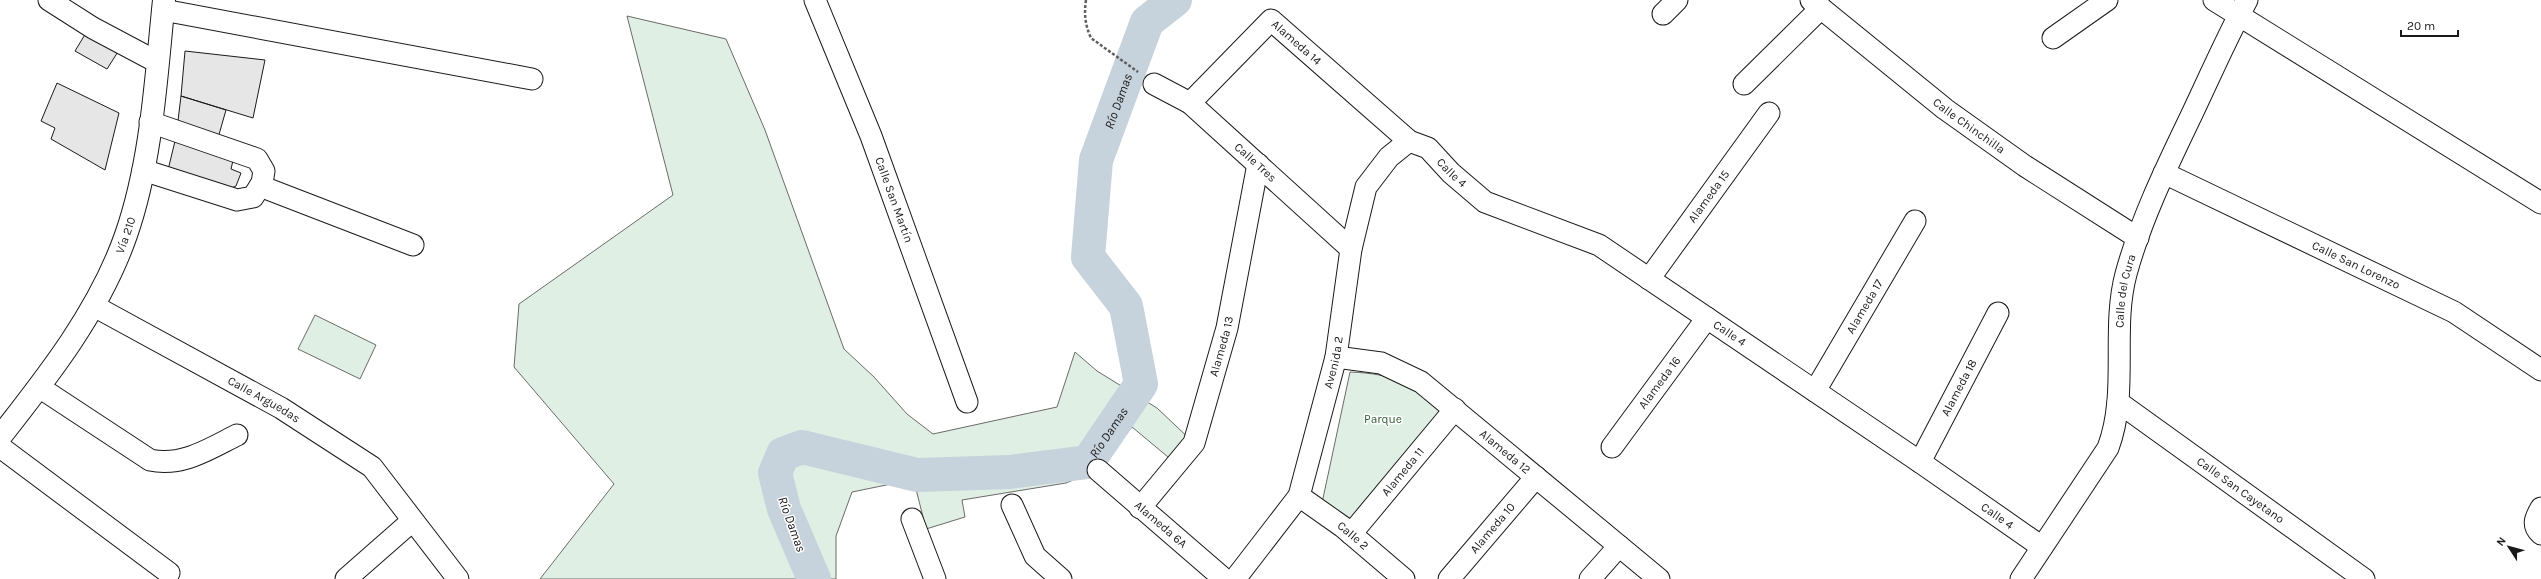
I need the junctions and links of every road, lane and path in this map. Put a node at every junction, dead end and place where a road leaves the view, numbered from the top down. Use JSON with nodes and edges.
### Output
{"nodes":[{"id":1,"x":49,"y":0,"type":"edge"},
{"id":2,"x":815,"y":0,"type":"edge"},
{"id":3,"x":1086,"y":0,"type":"edge"},
{"id":4,"x":2107,"y":0,"type":"edge"},
{"id":5,"x":2214,"y":0,"type":"edge"},
{"id":6,"x":1816,"y":4,"type":"edge"},
{"id":7,"x":164,"y":5,"type":"edge"},
{"id":8,"x":2243,"y":8,"type":"edge"},
{"id":9,"x":2053,"y":38,"type":"dead end"},
{"id":10,"x":157,"y":62,"type":"junction"},
{"id":11,"x":532,"y":79,"type":"dead end"},
{"id":12,"x":1154,"y":84,"type":"joint"},
{"id":13,"x":1744,"y":84,"type":"dead end"},
{"id":14,"x":1190,"y":103,"type":"junction"},
{"id":15,"x":1769,"y":113,"type":"dead end"},
{"id":16,"x":150,"y":122,"type":"junction"},
{"id":17,"x":1409,"y":141,"type":"junction"},
{"id":18,"x":1258,"y":164,"type":"junction"},
{"id":19,"x":143,"y":170,"type":"junction"},
{"id":20,"x":2164,"y":173,"type":"junction"},
{"id":21,"x":260,"y":186,"type":"junction"},
{"id":22,"x":2541,"y":203,"type":"edge"},
{"id":23,"x":1915,"y":221,"type":"dead end"},
{"id":24,"x":2138,"y":238,"type":"junction"},
{"id":25,"x":413,"y":246,"type":"dead end"},
{"id":26,"x":1350,"y":249,"type":"junction"},
{"id":27,"x":1649,"y":279,"type":"junction"},
{"id":28,"x":94,"y":306,"type":"junction"},
{"id":29,"x":1998,"y":313,"type":"dead end"},
{"id":30,"x":1707,"y":318,"type":"junction"},
{"id":31,"x":1336,"y":357,"type":"junction"},
{"id":32,"x":2541,"y":370,"type":"edge"},
{"id":33,"x":39,"y":387,"type":"junction"},
{"id":34,"x":1814,"y":391,"type":"junction"},
{"id":35,"x":966,"y":402,"type":"dead end"},
{"id":36,"x":2118,"y":402,"type":"junction"},
{"id":37,"x":1455,"y":409,"type":"junction"},
{"id":38,"x":237,"y":435,"type":"dead end"},
{"id":39,"x":0,"y":437,"type":"edge"},
{"id":40,"x":0,"y":447,"type":"edge"},
{"id":41,"x":1612,"y":447,"type":"dead end"},
{"id":42,"x":1920,"y":462,"type":"junction"},
{"id":43,"x":1098,"y":470,"type":"dead end"},
{"id":44,"x":1536,"y":477,"type":"junction"},
{"id":45,"x":1299,"y":496,"type":"junction"},
{"id":46,"x":1012,"y":505,"type":"dead end"},
{"id":47,"x":1140,"y":508,"type":"junction"},
{"id":48,"x":2541,"y":508,"type":"edge"},
{"id":49,"x":912,"y":518,"type":"dead end"},
{"id":50,"x":412,"y":521,"type":"junction"},
{"id":51,"x":1351,"y":534,"type":"junction"},
{"id":52,"x":2541,"y":534,"type":"edge"},
{"id":53,"x":1618,"y":546,"type":"junction"},
{"id":54,"x":2042,"y":548,"type":"junction"},
{"id":55,"x":169,"y":573,"type":"dead end"},
{"id":56,"x":346,"y":579,"type":"edge"},
{"id":57,"x":458,"y":579,"type":"edge"},
{"id":58,"x":935,"y":579,"type":"edge"},
{"id":59,"x":1061,"y":579,"type":"edge"},
{"id":60,"x":1224,"y":579,"type":"edge"},
{"id":61,"x":1235,"y":579,"type":"edge"},
{"id":62,"x":1404,"y":579,"type":"edge"},
{"id":63,"x":1449,"y":579,"type":"edge"},
{"id":64,"x":1590,"y":579,"type":"edge"},
{"id":65,"x":1659,"y":579,"type":"edge"},
{"id":66,"x":2021,"y":579,"type":"edge"},
{"id":67,"x":2364,"y":579,"type":"edge"}],
"edges":[{"from":1,"to":10,"type":"street"},
{"from":2,"to":35,"type":"street","name":"Calle San Martín"},
{"from":3,"to":12,"type":"path"},
{"from":4,"to":9,"type":"street"},
{"from":5,"to":8,"type":"street"},
{"from":6,"to":13,"type":"street"},
{"from":6,"to":24,"type":"street","name":"Calle Chinchilla"},
{"from":7,"to":10,"type":"main road","name":"Vía 210"},
{"from":7,"to":11,"type":"street"},
{"from":8,"to":20,"type":"street","name":"Calle del Cura"},
{"from":8,"to":22,"type":"street"},
{"from":10,"to":16,"type":"main road","name":"Vía 210"},
{"from":12,"to":14,"type":"street","name":"Calle Tres"},
{"from":14,"to":17,"type":"street","name":"Alameda 14"},
{"from":14,"to":18,"type":"street","name":"Calle Tres"},
{"from":15,"to":27,"type":"street","name":"Alameda 15"},
{"from":16,"to":19,"type":"main road","name":"Vía 210"},
{"from":16,"to":21,"type":"street"},
{"from":17,"to":26,"type":"street","name":"Avenida 2"},
{"from":17,"to":27,"type":"street","name":"Calle 4"},
{"from":18,"to":26,"type":"street","name":"Calle Tres"},
{"from":18,"to":47,"type":"street","name":"Alameda 13"},
{"from":19,"to":21,"type":"street"},
{"from":19,"to":28,"type":"main road","name":"Vía 210"},
{"from":20,"to":24,"type":"street","name":"Calle del Cura"},
{"from":20,"to":32,"type":"street","name":"Calle San Lorenzo"},
{"from":21,"to":25,"type":"street"},
{"from":23,"to":34,"type":"street","name":"Alameda 17"},
{"from":24,"to":36,"type":"street","name":"Calle del Cura"},
{"from":26,"to":31,"type":"street","name":"Avenida 2"},
{"from":27,"to":30,"type":"street","name":"Calle 4"},
{"from":28,"to":33,"type":"main road","name":"Vía 210"},
{"from":28,"to":50,"type":"street","name":"Calle Arguedas"},
{"from":29,"to":42,"type":"street","name":"Alameda 18"},
{"from":30,"to":34,"type":"street","name":"Calle 4"},
{"from":30,"to":41,"type":"street","name":"Alameda 16"},
{"from":31,"to":37,"type":"street","name":"Alameda 12"},
{"from":31,"to":45,"type":"street","name":"Avenida 2"},
{"from":33,"to":38,"type":"street"},
{"from":33,"to":39,"type":"main road","name":"Vía 210"},
{"from":34,"to":42,"type":"street","name":"Calle 4"},
{"from":36,"to":54,"type":"street","name":"Calle del Cura"},
{"from":36,"to":67,"type":"street","name":"Calle San Cayetano"},
{"from":37,"to":44,"type":"street","name":"Alameda 12"},
{"from":37,"to":51,"type":"street","name":"Alameda 11"},
{"from":40,"to":55,"type":"street"},
{"from":42,"to":54,"type":"street","name":"Calle 4"},
{"from":43,"to":47,"type":"street","name":"Alameda 6A"},
{"from":44,"to":53,"type":"street","name":"Alameda 12"},
{"from":44,"to":63,"type":"street","name":"Alameda 10"},
{"from":45,"to":51,"type":"street","name":"Calle 2"},
{"from":45,"to":61,"type":"street","name":"Avenida 2"},
{"from":46,"to":59,"type":"street"},
{"from":47,"to":60,"type":"street","name":"Alameda 6A"},
{"from":48,"to":52,"type":"street"},
{"from":49,"to":58,"type":"street"},
{"from":50,"to":56,"type":"street"},
{"from":50,"to":57,"type":"street","name":"Calle Arguedas"},
{"from":51,"to":62,"type":"street","name":"Calle 2"},
{"from":53,"to":64,"type":"street"},
{"from":53,"to":65,"type":"street","name":"Alameda 12"},
{"from":54,"to":66,"type":"street","name":"Calle del Cura"}]}
